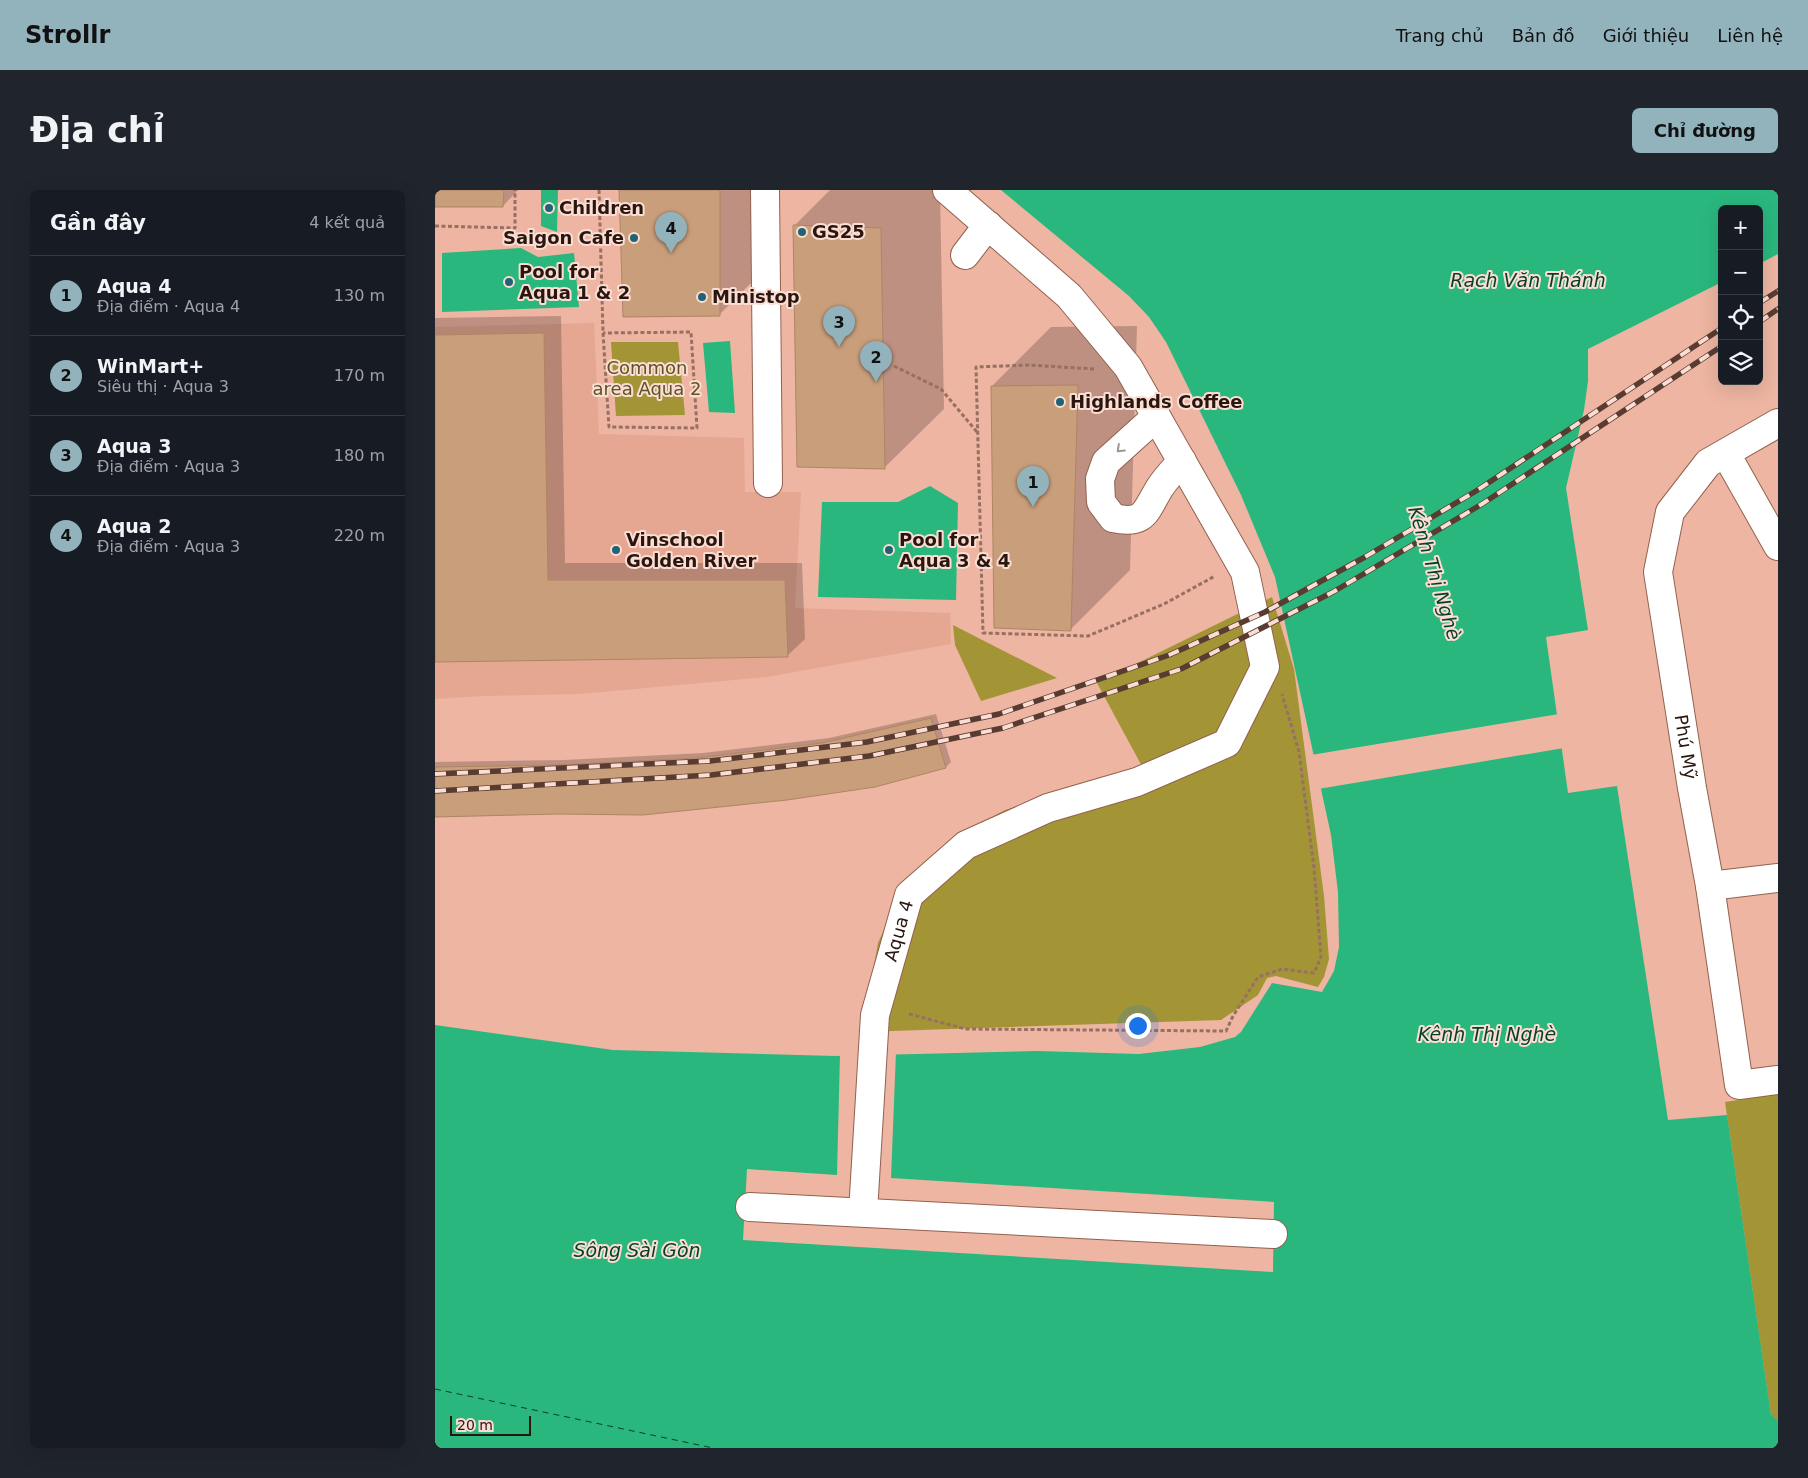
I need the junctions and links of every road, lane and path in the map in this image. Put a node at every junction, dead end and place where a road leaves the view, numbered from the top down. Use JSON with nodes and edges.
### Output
{"nodes":[{"id":1,"x":515,"y":190,"type":"edge"},
{"id":2,"x":599,"y":190,"type":"edge"},
{"id":3,"x":765,"y":190,"type":"edge"},
{"id":4,"x":947,"y":190,"type":"edge"},
{"id":5,"x":988,"y":225,"type":"junction"},
{"id":6,"x":435,"y":226,"type":"edge"},
{"id":7,"x":965,"y":255,"type":"dead end"},
{"id":8,"x":603,"y":333,"type":"junction"},
{"id":9,"x":894,"y":366,"type":"dead end"},
{"id":10,"x":1104,"y":370,"type":"dead end"},
{"id":11,"x":1157,"y":418,"type":"junction"},
{"id":12,"x":1778,"y":423,"type":"edge"},
{"id":13,"x":977,"y":432,"type":"junction"},
{"id":14,"x":1726,"y":454,"type":"junction"},
{"id":15,"x":1182,"y":461,"type":"junction"},
{"id":16,"x":768,"y":483,"type":"dead end"},
{"id":17,"x":1778,"y":546,"type":"edge"},
{"id":18,"x":1216,"y":576,"type":"dead end"},
{"id":19,"x":1281,"y":690,"type":"dead end"},
{"id":20,"x":1778,"y":878,"type":"edge"},
{"id":21,"x":1710,"y":886,"type":"junction"},
{"id":22,"x":909,"y":1014,"type":"dead end"},
{"id":23,"x":1778,"y":1080,"type":"edge"},
{"id":24,"x":749,"y":1207,"type":"dead end"},
{"id":25,"x":863,"y":1212,"type":"junction"},
{"id":26,"x":1273,"y":1234,"type":"dead end"}],
"edges":[{"from":1,"to":6,"type":"path"},
{"from":2,"to":8,"type":"path"},
{"from":3,"to":16,"type":"street"},
{"from":4,"to":5,"type":"street","name":"Aqua 4"},
{"from":5,"to":7,"type":"street"},
{"from":5,"to":11,"type":"street","name":"Aqua 4"},
{"from":8,"to":8,"type":"path"},
{"from":9,"to":13,"type":"path"},
{"from":10,"to":13,"type":"path"},
{"from":11,"to":15,"type":"street","name":"Aqua 4"},
{"from":11,"to":15,"type":"street","one_way":true},
{"from":12,"to":14,"type":"street","name":"Phú Mỹ"},
{"from":13,"to":18,"type":"path"},
{"from":14,"to":17,"type":"street"},
{"from":14,"to":21,"type":"street","name":"Phú Mỹ"},
{"from":15,"to":25,"type":"street","name":"Aqua 4"},
{"from":19,"to":22,"type":"path"},
{"from":20,"to":21,"type":"street"},
{"from":21,"to":23,"type":"street","name":"Phú Mỹ"},
{"from":24,"to":25,"type":"street"},
{"from":25,"to":26,"type":"street"}]}
